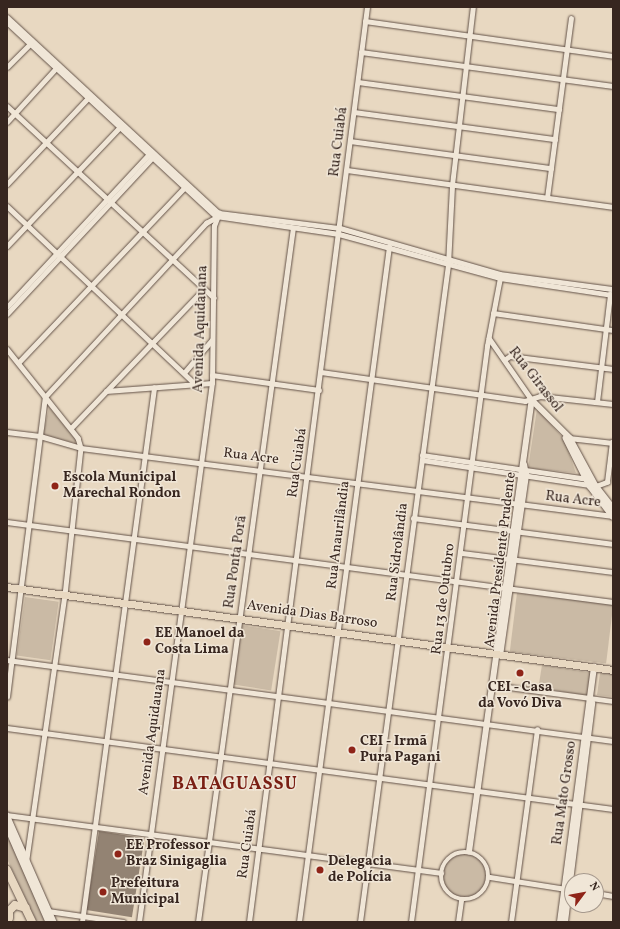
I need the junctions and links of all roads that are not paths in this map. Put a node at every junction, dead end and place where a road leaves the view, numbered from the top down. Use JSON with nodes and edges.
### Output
{"nodes":[{"id":1,"x":367,"y":7,"type":"edge"},
{"id":2,"x":473,"y":7,"type":"edge"},
{"id":3,"x":8,"y":17,"type":"edge"},
{"id":4,"x":571,"y":19,"type":"dead end"},
{"id":5,"x":365,"y":21,"type":"junction"},
{"id":6,"x":7,"y":22,"type":"edge"},
{"id":7,"x":469,"y":37,"type":"junction"},
{"id":8,"x":32,"y":42,"type":"junction"},
{"id":9,"x":567,"y":50,"type":"junction"},
{"id":10,"x":362,"y":52,"type":"junction"},
{"id":11,"x":613,"y":56,"type":"edge"},
{"id":12,"x":58,"y":66,"type":"junction"},
{"id":13,"x":465,"y":66,"type":"junction"},
{"id":14,"x":7,"y":67,"type":"edge"},
{"id":15,"x":563,"y":80,"type":"junction"},
{"id":16,"x":358,"y":82,"type":"junction"},
{"id":17,"x":613,"y":86,"type":"edge"},
{"id":18,"x":90,"y":96,"type":"junction"},
{"id":19,"x":461,"y":96,"type":"junction"},
{"id":20,"x":7,"y":106,"type":"edge"},
{"id":21,"x":559,"y":109,"type":"junction"},
{"id":22,"x":354,"y":112,"type":"junction"},
{"id":23,"x":15,"y":114,"type":"junction"},
{"id":24,"x":7,"y":122,"type":"edge"},
{"id":25,"x":121,"y":126,"type":"junction"},
{"id":26,"x":459,"y":126,"type":"junction"},
{"id":27,"x":555,"y":138,"type":"junction"},
{"id":28,"x":350,"y":142,"type":"junction"},
{"id":29,"x":45,"y":143,"type":"junction"},
{"id":30,"x":150,"y":153,"type":"junction"},
{"id":31,"x":455,"y":155,"type":"junction"},
{"id":32,"x":154,"y":157,"type":"junction"},
{"id":33,"x":551,"y":168,"type":"junction"},
{"id":34,"x":347,"y":170,"type":"junction"},
{"id":35,"x":76,"y":171,"type":"junction"},
{"id":36,"x":7,"y":184,"type":"edge"},
{"id":37,"x":452,"y":185,"type":"junction"},
{"id":38,"x":186,"y":186,"type":"junction"},
{"id":39,"x":548,"y":198,"type":"junction"},
{"id":40,"x":109,"y":200,"type":"junction"},
{"id":41,"x":7,"y":206,"type":"edge"},
{"id":42,"x":613,"y":207,"type":"edge"},
{"id":43,"x":217,"y":216,"type":"junction"},
{"id":44,"x":255,"y":220,"type":"junction"},
{"id":45,"x":26,"y":225,"type":"junction"},
{"id":46,"x":293,"y":228,"type":"junction"},
{"id":47,"x":340,"y":228,"type":"junction"},
{"id":48,"x":142,"y":231,"type":"junction"},
{"id":49,"x":339,"y":234,"type":"junction"},
{"id":50,"x":7,"y":246,"type":"edge"},
{"id":51,"x":389,"y":247,"type":"junction"},
{"id":52,"x":59,"y":255,"type":"junction"},
{"id":53,"x":447,"y":256,"type":"junction"},
{"id":54,"x":173,"y":259,"type":"junction"},
{"id":55,"x":448,"y":264,"type":"junction"},
{"id":56,"x":500,"y":278,"type":"junction"},
{"id":57,"x":91,"y":285,"type":"junction"},
{"id":58,"x":204,"y":289,"type":"junction"},
{"id":59,"x":613,"y":289,"type":"edge"},
{"id":60,"x":611,"y":294,"type":"edge"},
{"id":61,"x":214,"y":298,"type":"junction"},
{"id":62,"x":7,"y":307,"type":"edge"},
{"id":63,"x":493,"y":313,"type":"junction"},
{"id":64,"x":7,"y":314,"type":"edge"},
{"id":65,"x":122,"y":314,"type":"junction"},
{"id":66,"x":606,"y":329,"type":"junction"},
{"id":67,"x":613,"y":330,"type":"edge"},
{"id":68,"x":489,"y":338,"type":"junction"},
{"id":69,"x":212,"y":340,"type":"junction"},
{"id":70,"x":152,"y":343,"type":"junction"},
{"id":71,"x":7,"y":349,"type":"edge"},
{"id":72,"x":504,"y":360,"type":"junction"},
{"id":73,"x":18,"y":362,"type":"junction"},
{"id":74,"x":601,"y":368,"type":"junction"},
{"id":75,"x":613,"y":369,"type":"edge"},
{"id":76,"x":321,"y":372,"type":"junction"},
{"id":77,"x":184,"y":373,"type":"junction"},
{"id":78,"x":212,"y":375,"type":"junction"},
{"id":79,"x":370,"y":379,"type":"junction"},
{"id":80,"x":272,"y":382,"type":"junction"},
{"id":81,"x":212,"y":383,"type":"junction"},
{"id":82,"x":195,"y":384,"type":"junction"},
{"id":83,"x":154,"y":388,"type":"junction"},
{"id":84,"x":431,"y":388,"type":"junction"},
{"id":85,"x":319,"y":390,"type":"junction"},
{"id":86,"x":106,"y":391,"type":"junction"},
{"id":87,"x":480,"y":395,"type":"junction"},
{"id":88,"x":45,"y":397,"type":"junction"},
{"id":89,"x":532,"y":400,"type":"junction"},
{"id":90,"x":597,"y":402,"type":"junction"},
{"id":91,"x":613,"y":404,"type":"edge"},
{"id":92,"x":71,"y":428,"type":"junction"},
{"id":93,"x":7,"y":432,"type":"edge"},
{"id":94,"x":40,"y":436,"type":"junction"},
{"id":95,"x":567,"y":437,"type":"junction"},
{"id":96,"x":612,"y":443,"type":"edge"},
{"id":97,"x":81,"y":448,"type":"junction"},
{"id":98,"x":146,"y":457,"type":"junction"},
{"id":99,"x":422,"y":458,"type":"junction"},
{"id":100,"x":199,"y":462,"type":"junction"},
{"id":101,"x":471,"y":465,"type":"junction"},
{"id":102,"x":260,"y":469,"type":"junction"},
{"id":103,"x":524,"y":471,"type":"junction"},
{"id":104,"x":308,"y":474,"type":"junction"},
{"id":105,"x":589,"y":479,"type":"junction"},
{"id":106,"x":357,"y":481,"type":"junction"},
{"id":107,"x":593,"y":486,"type":"junction"},
{"id":108,"x":417,"y":490,"type":"junction"},
{"id":109,"x":466,"y":498,"type":"junction"},
{"id":110,"x":520,"y":504,"type":"junction"},
{"id":111,"x":613,"y":508,"type":"edge"},
{"id":112,"x":613,"y":516,"type":"edge"},
{"id":113,"x":413,"y":518,"type":"junction"},
{"id":114,"x":7,"y":522,"type":"edge"},
{"id":115,"x":463,"y":524,"type":"junction"},
{"id":116,"x":30,"y":525,"type":"junction"},
{"id":117,"x":70,"y":531,"type":"junction"},
{"id":118,"x":516,"y":532,"type":"junction"},
{"id":119,"x":135,"y":540,"type":"junction"},
{"id":120,"x":613,"y":544,"type":"edge"},
{"id":121,"x":189,"y":547,"type":"junction"},
{"id":122,"x":462,"y":553,"type":"junction"},
{"id":123,"x":248,"y":555,"type":"junction"},
{"id":124,"x":512,"y":559,"type":"junction"},
{"id":125,"x":296,"y":562,"type":"junction"},
{"id":126,"x":346,"y":568,"type":"junction"},
{"id":127,"x":613,"y":572,"type":"edge"},
{"id":128,"x":406,"y":576,"type":"junction"},
{"id":129,"x":458,"y":582,"type":"junction"},
{"id":130,"x":7,"y":587,"type":"edge"},
{"id":131,"x":22,"y":589,"type":"junction"},
{"id":132,"x":508,"y":589,"type":"junction"},
{"id":133,"x":65,"y":595,"type":"junction"},
{"id":134,"x":613,"y":602,"type":"edge"},
{"id":135,"x":126,"y":603,"type":"junction"},
{"id":136,"x":181,"y":610,"type":"junction"},
{"id":137,"x":240,"y":618,"type":"junction"},
{"id":138,"x":288,"y":625,"type":"junction"},
{"id":139,"x":337,"y":632,"type":"junction"},
{"id":140,"x":398,"y":640,"type":"junction"},
{"id":141,"x":450,"y":646,"type":"junction"},
{"id":142,"x":499,"y":655,"type":"junction"},
{"id":143,"x":9,"y":660,"type":"edge"},
{"id":144,"x":54,"y":666,"type":"junction"},
{"id":145,"x":595,"y":668,"type":"junction"},
{"id":146,"x":613,"y":670,"type":"edge"},
{"id":147,"x":115,"y":674,"type":"junction"},
{"id":148,"x":171,"y":682,"type":"junction"},
{"id":149,"x":494,"y":685,"type":"junction"},
{"id":150,"x":229,"y":689,"type":"junction"},
{"id":151,"x":279,"y":696,"type":"junction"},
{"id":152,"x":7,"y":697,"type":"edge"},
{"id":153,"x":591,"y":698,"type":"junction"},
{"id":154,"x":613,"y":701,"type":"edge"},
{"id":155,"x":328,"y":702,"type":"junction"},
{"id":156,"x":387,"y":710,"type":"junction"},
{"id":157,"x":440,"y":717,"type":"junction"},
{"id":158,"x":487,"y":724,"type":"junction"},
{"id":159,"x":7,"y":728,"type":"edge"},
{"id":160,"x":537,"y":730,"type":"junction"},
{"id":161,"x":44,"y":732,"type":"junction"},
{"id":162,"x":588,"y":738,"type":"junction"},
{"id":163,"x":105,"y":741,"type":"junction"},
{"id":164,"x":613,"y":741,"type":"edge"},
{"id":165,"x":162,"y":749,"type":"junction"},
{"id":166,"x":220,"y":756,"type":"junction"},
{"id":167,"x":270,"y":763,"type":"junction"},
{"id":168,"x":319,"y":770,"type":"junction"},
{"id":169,"x":378,"y":777,"type":"junction"},
{"id":170,"x":431,"y":784,"type":"junction"},
{"id":171,"x":478,"y":791,"type":"junction"},
{"id":172,"x":528,"y":797,"type":"junction"},
{"id":173,"x":579,"y":805,"type":"junction"},
{"id":174,"x":613,"y":809,"type":"edge"},
{"id":175,"x":7,"y":815,"type":"edge"},
{"id":176,"x":32,"y":818,"type":"junction"},
{"id":177,"x":7,"y":826,"type":"edge"},
{"id":178,"x":94,"y":826,"type":"junction"},
{"id":179,"x":151,"y":834,"type":"junction"},
{"id":180,"x":209,"y":842,"type":"junction"},
{"id":181,"x":258,"y":849,"type":"junction"},
{"id":182,"x":469,"y":852,"type":"junction"},
{"id":183,"x":308,"y":855,"type":"junction"},
{"id":184,"x":27,"y":860,"type":"junction"},
{"id":185,"x":368,"y":862,"type":"junction"},
{"id":186,"x":26,"y":869,"type":"junction"},
{"id":187,"x":418,"y":870,"type":"junction"},
{"id":188,"x":7,"y":871,"type":"edge"},
{"id":189,"x":441,"y":873,"type":"junction"},
{"id":190,"x":571,"y":873,"type":"edge"},
{"id":191,"x":7,"y":876,"type":"edge"},
{"id":192,"x":490,"y":877,"type":"junction"},
{"id":193,"x":516,"y":881,"type":"junction"},
{"id":194,"x":564,"y":889,"type":"edge"},
{"id":195,"x":461,"y":900,"type":"junction"},
{"id":196,"x":26,"y":908,"type":"junction"},
{"id":197,"x":564,"y":908,"type":"edge"},
{"id":198,"x":46,"y":910,"type":"junction"},
{"id":199,"x":10,"y":918,"type":"edge"},
{"id":200,"x":83,"y":920,"type":"edge"},
{"id":201,"x":32,"y":922,"type":"edge"},
{"id":202,"x":49,"y":922,"type":"edge"},
{"id":203,"x":54,"y":922,"type":"edge"},
{"id":204,"x":123,"y":922,"type":"edge"},
{"id":205,"x":139,"y":922,"type":"edge"},
{"id":206,"x":198,"y":922,"type":"edge"},
{"id":207,"x":249,"y":922,"type":"edge"},
{"id":208,"x":299,"y":922,"type":"edge"},
{"id":209,"x":360,"y":922,"type":"edge"},
{"id":210,"x":411,"y":922,"type":"edge"},
{"id":211,"x":458,"y":922,"type":"edge"},
{"id":212,"x":510,"y":922,"type":"edge"},
{"id":213,"x":560,"y":922,"type":"edge"}],
"edges":[{"from":1,"to":5,"type":"street","name":"Rua Cuiabá"},
{"from":2,"to":7,"type":"street","name":"Rua Sidrolândia"},
{"from":3,"to":8,"type":"street"},
{"from":4,"to":9,"type":"street"},
{"from":5,"to":7,"type":"street"},
{"from":5,"to":10,"type":"street","name":"Rua Cuiabá"},
{"from":6,"to":8,"type":"street"},
{"from":7,"to":9,"type":"street"},
{"from":7,"to":13,"type":"street","name":"Rua Sidrolândia"},
{"from":8,"to":12,"type":"street"},
{"from":8,"to":14,"type":"street"},
{"from":9,"to":11,"type":"street"},
{"from":9,"to":15,"type":"street"},
{"from":10,"to":13,"type":"street"},
{"from":10,"to":16,"type":"street","name":"Rua Cuiabá"},
{"from":12,"to":18,"type":"street"},
{"from":12,"to":23,"type":"street"},
{"from":13,"to":15,"type":"street"},
{"from":13,"to":19,"type":"street","name":"Rua Sidrolândia"},
{"from":15,"to":17,"type":"street"},
{"from":15,"to":21,"type":"street"},
{"from":16,"to":19,"type":"street"},
{"from":16,"to":22,"type":"street","name":"Rua Cuiabá"},
{"from":18,"to":25,"type":"street"},
{"from":18,"to":29,"type":"street"},
{"from":19,"to":21,"type":"street"},
{"from":19,"to":26,"type":"street","name":"Rua Sidrolândia"},
{"from":20,"to":23,"type":"street"},
{"from":21,"to":27,"type":"street"},
{"from":22,"to":26,"type":"street"},
{"from":22,"to":28,"type":"street","name":"Rua Cuiabá"},
{"from":23,"to":24,"type":"street"},
{"from":23,"to":29,"type":"street"},
{"from":25,"to":30,"type":"street"},
{"from":25,"to":35,"type":"street"},
{"from":26,"to":27,"type":"street"},
{"from":26,"to":31,"type":"street","name":"Rua Sidrolândia"},
{"from":27,"to":33,"type":"street"},
{"from":28,"to":31,"type":"street"},
{"from":28,"to":34,"type":"street","name":"Rua Cuiabá"},
{"from":29,"to":35,"type":"street"},
{"from":29,"to":36,"type":"street"},
{"from":30,"to":32,"type":"street"},
{"from":30,"to":40,"type":"street"},
{"from":31,"to":33,"type":"street"},
{"from":31,"to":37,"type":"street","name":"Rua Sidrolândia"},
{"from":32,"to":38,"type":"street"},
{"from":32,"to":40,"type":"street"},
{"from":33,"to":39,"type":"street"},
{"from":34,"to":37,"type":"street"},
{"from":34,"to":47,"type":"street","name":"Rua Cuiabá"},
{"from":35,"to":40,"type":"street"},
{"from":35,"to":45,"type":"street"},
{"from":37,"to":39,"type":"street"},
{"from":37,"to":53,"type":"street","name":"Rua Sidrolândia"},
{"from":38,"to":43,"type":"street"},
{"from":38,"to":48,"type":"street"},
{"from":39,"to":42,"type":"street"},
{"from":40,"to":48,"type":"street"},
{"from":40,"to":52,"type":"street"},
{"from":41,"to":45,"type":"street"},
{"from":43,"to":44,"type":"street"},
{"from":43,"to":54,"type":"street"},
{"from":43,"to":61,"type":"street","name":"Avenida Aquidauana"},
{"from":44,"to":46,"type":"street"},
{"from":44,"to":47,"type":"street"},
{"from":45,"to":50,"type":"street"},
{"from":45,"to":52,"type":"street"},
{"from":46,"to":49,"type":"street"},
{"from":46,"to":80,"type":"street","name":"Rua Ponta Porã"},
{"from":47,"to":49,"type":"street","name":"Rua Cuiabá"},
{"from":47,"to":53,"type":"street"},
{"from":48,"to":54,"type":"street"},
{"from":48,"to":57,"type":"street"},
{"from":49,"to":51,"type":"street"},
{"from":49,"to":76,"type":"street","name":"Rua Cuiabá"},
{"from":51,"to":55,"type":"street"},
{"from":51,"to":79,"type":"street","name":"Rua Anaurilândia"},
{"from":52,"to":57,"type":"street"},
{"from":52,"to":62,"type":"street"},
{"from":52,"to":64,"type":"street"},
{"from":53,"to":55,"type":"street","name":"Rua Sidrolândia"},
{"from":53,"to":59,"type":"street"},
{"from":54,"to":58,"type":"street"},
{"from":54,"to":65,"type":"street"},
{"from":55,"to":56,"type":"street"},
{"from":55,"to":84,"type":"street","name":"Rua Sidrolândia"},
{"from":56,"to":60,"type":"street"},
{"from":56,"to":63,"type":"street","name":"Rua 13 de Outubro"},
{"from":57,"to":65,"type":"street"},
{"from":57,"to":73,"type":"street"},
{"from":58,"to":61,"type":"street"},
{"from":58,"to":70,"type":"street"},
{"from":60,"to":66,"type":"street"},
{"from":61,"to":69,"type":"street","name":"Avenida Aquidauana"},
{"from":63,"to":66,"type":"street"},
{"from":63,"to":68,"type":"street","name":"Rua 13 de Outubro"},
{"from":65,"to":70,"type":"street"},
{"from":65,"to":88,"type":"street"},
{"from":66,"to":67,"type":"street"},
{"from":66,"to":74,"type":"street"},
{"from":68,"to":72,"type":"street","name":"Rua Girassol"},
{"from":68,"to":87,"type":"street","name":"Rua 13 de Outubro"},
{"from":69,"to":77,"type":"street"},
{"from":69,"to":78,"type":"street","name":"Avenida Aquidauana"},
{"from":70,"to":77,"type":"street"},
{"from":70,"to":86,"type":"street"},
{"from":71,"to":73,"type":"street"},
{"from":72,"to":74,"type":"street"},
{"from":72,"to":89,"type":"street","name":"Rua Girassol"},
{"from":73,"to":88,"type":"street"},
{"from":74,"to":75,"type":"street"},
{"from":74,"to":90,"type":"street"},
{"from":76,"to":79,"type":"street"},
{"from":76,"to":85,"type":"street","name":"Rua Cuiabá"},
{"from":77,"to":82,"type":"street"},
{"from":78,"to":80,"type":"street"},
{"from":78,"to":81,"type":"street","name":"Avenida Aquidauana"},
{"from":79,"to":84,"type":"street"},
{"from":79,"to":106,"type":"street","name":"Rua Anaurilândia"},
{"from":80,"to":85,"type":"street"},
{"from":80,"to":102,"type":"street","name":"Rua Ponta Porã"},
{"from":81,"to":82,"type":"street"},
{"from":81,"to":100,"type":"street","name":"Avenida Aquidauana"},
{"from":82,"to":83,"type":"street"},
{"from":83,"to":86,"type":"street"},
{"from":83,"to":98,"type":"street"},
{"from":84,"to":87,"type":"street"},
{"from":84,"to":99,"type":"street","name":"Rua Sidrolândia"},
{"from":85,"to":104,"type":"street","name":"Rua Cuiabá"},
{"from":86,"to":92,"type":"street"},
{"from":87,"to":89,"type":"street"},
{"from":87,"to":101,"type":"street","name":"Rua 13 de Outubro"},
{"from":88,"to":92,"type":"street"},
{"from":88,"to":94,"type":"street"},
{"from":89,"to":90,"type":"street"},
{"from":89,"to":95,"type":"street","name":"Rua Girassol"},
{"from":89,"to":103,"type":"street","name":"Avenida Presidente Prudente"},
{"from":90,"to":91,"type":"street"},
{"from":92,"to":97,"type":"street"},
{"from":93,"to":94,"type":"street","name":"Rua Acre"},
{"from":94,"to":97,"type":"street","name":"Rua Acre"},
{"from":94,"to":116,"type":"street"},
{"from":95,"to":96,"type":"street"},
{"from":95,"to":105,"type":"street","name":"Rua Girassol"},
{"from":96,"to":107,"type":"street"},
{"from":97,"to":98,"type":"street","name":"Rua Acre"},
{"from":97,"to":117,"type":"street"},
{"from":98,"to":100,"type":"street","name":"Rua Acre"},
{"from":98,"to":119,"type":"street"},
{"from":99,"to":101,"type":"street"},
{"from":99,"to":108,"type":"street","name":"Rua Sidrolândia"},
{"from":100,"to":102,"type":"street","name":"Rua Acre"},
{"from":100,"to":121,"type":"street","name":"Avenida Aquidauana"},
{"from":101,"to":103,"type":"street"},
{"from":101,"to":109,"type":"street","name":"Rua 13 de Outubro"},
{"from":102,"to":104,"type":"street","name":"Rua Acre"},
{"from":102,"to":123,"type":"street","name":"Rua Ponta Porã"},
{"from":103,"to":105,"type":"street"},
{"from":103,"to":107,"type":"street"},
{"from":103,"to":110,"type":"street","name":"Avenida Presidente Prudente"},
{"from":104,"to":106,"type":"street","name":"Rua Acre"},
{"from":104,"to":125,"type":"street","name":"Rua Cuiabá"},
{"from":105,"to":107,"type":"street","name":"Rua Girassol"},
{"from":106,"to":108,"type":"street","name":"Rua Acre"},
{"from":106,"to":126,"type":"street","name":"Rua Anaurilândia"},
{"from":107,"to":111,"type":"street","name":"Rua Girassol"},
{"from":107,"to":112,"type":"street","name":"Rua Girassol"},
{"from":108,"to":109,"type":"street","name":"Rua Acre"},
{"from":108,"to":113,"type":"street","name":"Rua Sidrolândia"},
{"from":109,"to":110,"type":"street","name":"Rua Acre"},
{"from":109,"to":115,"type":"street","name":"Rua 13 de Outubro"},
{"from":110,"to":112,"type":"street","name":"Rua Acre"},
{"from":110,"to":118,"type":"street","name":"Avenida Presidente Prudente"},
{"from":113,"to":115,"type":"street"},
{"from":113,"to":128,"type":"street","name":"Rua Sidrolândia"},
{"from":114,"to":116,"type":"street"},
{"from":115,"to":118,"type":"street"},
{"from":115,"to":122,"type":"street","name":"Rua 13 de Outubro"},
{"from":116,"to":117,"type":"street"},
{"from":116,"to":131,"type":"street"},
{"from":117,"to":119,"type":"street"},
{"from":117,"to":133,"type":"street"},
{"from":118,"to":120,"type":"street"},
{"from":118,"to":124,"type":"street","name":"Avenida Presidente Prudente"},
{"from":119,"to":121,"type":"street"},
{"from":119,"to":135,"type":"street"},
{"from":121,"to":123,"type":"street"},
{"from":121,"to":136,"type":"street","name":"Avenida Aquidauana"},
{"from":122,"to":124,"type":"street"},
{"from":122,"to":129,"type":"street","name":"Rua 13 de Outubro"},
{"from":123,"to":125,"type":"street"},
{"from":123,"to":137,"type":"street","name":"Rua Ponta Porã"},
{"from":124,"to":127,"type":"street"},
{"from":124,"to":132,"type":"street","name":"Avenida Presidente Prudente"},
{"from":125,"to":126,"type":"street"},
{"from":125,"to":138,"type":"street","name":"Rua Cuiabá"},
{"from":126,"to":128,"type":"street"},
{"from":126,"to":139,"type":"street","name":"Rua Anaurilândia"},
{"from":128,"to":129,"type":"street"},
{"from":128,"to":140,"type":"street","name":"Rua Sidrolândia"},
{"from":129,"to":132,"type":"street"},
{"from":129,"to":141,"type":"street","name":"Rua 13 de Outubro"},
{"from":130,"to":131,"type":"main road","name":"Avenida Dias Barroso"},
{"from":131,"to":133,"type":"main road","name":"Avenida Dias Barroso"},
{"from":131,"to":143,"type":"street"},
{"from":132,"to":134,"type":"street"},
{"from":132,"to":142,"type":"street","name":"Avenida Presidente Prudente"},
{"from":133,"to":135,"type":"main road","name":"Avenida Dias Barroso"},
{"from":133,"to":144,"type":"street"},
{"from":135,"to":136,"type":"main road","name":"Avenida Dias Barroso"},
{"from":135,"to":147,"type":"street"},
{"from":136,"to":137,"type":"main road","name":"Avenida Dias Barroso"},
{"from":136,"to":148,"type":"street","name":"Avenida Aquidauana"},
{"from":137,"to":138,"type":"main road","name":"Avenida Dias Barroso"},
{"from":137,"to":150,"type":"street","name":"Rua Ponta Porã"},
{"from":138,"to":139,"type":"main road","name":"Avenida Dias Barroso"},
{"from":138,"to":151,"type":"street","name":"Rua Cuiabá"},
{"from":139,"to":140,"type":"main road","name":"Avenida Dias Barroso"},
{"from":139,"to":155,"type":"street","name":"Rua Anaurilândia"},
{"from":140,"to":141,"type":"main road","name":"Avenida Dias Barroso"},
{"from":140,"to":156,"type":"street","name":"Rua Sidrolândia"},
{"from":141,"to":142,"type":"main road","name":"Avenida Dias Barroso"},
{"from":141,"to":157,"type":"street","name":"Rua 13 de Outubro"},
{"from":142,"to":145,"type":"main road","name":"Avenida Dias Barroso"},
{"from":142,"to":149,"type":"street","name":"Avenida Presidente Prudente"},
{"from":143,"to":144,"type":"street"},
{"from":143,"to":152,"type":"street"},
{"from":144,"to":147,"type":"street"},
{"from":144,"to":161,"type":"street"},
{"from":145,"to":146,"type":"main road","name":"Avenida Dias Barroso"},
{"from":145,"to":153,"type":"street","name":"Rua Mato Grosso"},
{"from":147,"to":148,"type":"street"},
{"from":147,"to":163,"type":"street"},
{"from":148,"to":150,"type":"street"},
{"from":148,"to":165,"type":"street","name":"Avenida Aquidauana"},
{"from":149,"to":153,"type":"street"},
{"from":149,"to":158,"type":"street","name":"Avenida Presidente Prudente"},
{"from":150,"to":151,"type":"street"},
{"from":150,"to":166,"type":"street","name":"Rua Ponta Porã"},
{"from":151,"to":155,"type":"street"},
{"from":151,"to":167,"type":"street","name":"Rua Cuiabá"},
{"from":153,"to":154,"type":"street"},
{"from":153,"to":162,"type":"street","name":"Rua Mato Grosso"},
{"from":155,"to":156,"type":"street"},
{"from":155,"to":168,"type":"street","name":"Rua Anaurilândia"},
{"from":156,"to":157,"type":"street"},
{"from":156,"to":169,"type":"street","name":"Rua Sidrolândia"},
{"from":157,"to":158,"type":"street"},
{"from":157,"to":170,"type":"street","name":"Rua 13 de Outubro"},
{"from":158,"to":160,"type":"street"},
{"from":158,"to":171,"type":"street","name":"Avenida Presidente Prudente"},
{"from":159,"to":161,"type":"street"},
{"from":160,"to":162,"type":"street"},
{"from":160,"to":172,"type":"street"},
{"from":161,"to":163,"type":"street"},
{"from":161,"to":176,"type":"street"},
{"from":162,"to":164,"type":"street"},
{"from":162,"to":173,"type":"street","name":"Rua Mato Grosso"},
{"from":163,"to":165,"type":"street"},
{"from":163,"to":178,"type":"street"},
{"from":165,"to":166,"type":"street"},
{"from":165,"to":179,"type":"street","name":"Avenida Aquidauana"},
{"from":166,"to":167,"type":"street"},
{"from":166,"to":180,"type":"street","name":"Rua Ponta Porã"},
{"from":167,"to":168,"type":"street"},
{"from":167,"to":181,"type":"street","name":"Rua Cuiabá"},
{"from":168,"to":169,"type":"street"},
{"from":168,"to":183,"type":"street","name":"Rua Anaurilândia"},
{"from":169,"to":170,"type":"street"},
{"from":169,"to":185,"type":"street","name":"Rua Sidrolândia"},
{"from":170,"to":171,"type":"street"},
{"from":170,"to":187,"type":"street","name":"Rua 13 de Outubro"},
{"from":171,"to":172,"type":"street"},
{"from":171,"to":182,"type":"street","name":"Avenida Presidente Prudente"},
{"from":172,"to":173,"type":"street"},
{"from":172,"to":193,"type":"street"},
{"from":173,"to":174,"type":"street"},
{"from":173,"to":190,"type":"street","name":"Rua Mato Grosso"},
{"from":175,"to":176,"type":"street"},
{"from":175,"to":184,"type":"street"},
{"from":176,"to":178,"type":"street"},
{"from":176,"to":184,"type":"street"},
{"from":177,"to":186,"type":"street"},
{"from":178,"to":179,"type":"street"},
{"from":178,"to":200,"type":"street"},
{"from":179,"to":180,"type":"street"},
{"from":179,"to":205,"type":"street","name":"Avenida Aquidauana"},
{"from":180,"to":181,"type":"street"},
{"from":180,"to":206,"type":"street","name":"Rua Ponta Porã"},
{"from":181,"to":183,"type":"street"},
{"from":181,"to":207,"type":"street","name":"Rua Cuiabá"},
{"from":182,"to":189,"type":"street"},
{"from":182,"to":192,"type":"street"},
{"from":183,"to":185,"type":"street"},
{"from":183,"to":208,"type":"street","name":"Rua Anaurilândia"},
{"from":184,"to":186,"type":"street"},
{"from":184,"to":198,"type":"street"},
{"from":185,"to":187,"type":"street"},
{"from":185,"to":209,"type":"street","name":"Rua Sidrolândia"},
{"from":186,"to":198,"type":"street"},
{"from":187,"to":189,"type":"street"},
{"from":187,"to":210,"type":"street","name":"Rua 13 de Outubro"},
{"from":188,"to":191,"type":"highway"},
{"from":188,"to":196,"type":"highway"},
{"from":189,"to":195,"type":"street"},
{"from":192,"to":193,"type":"street"},
{"from":192,"to":195,"type":"street"},
{"from":193,"to":194,"type":"street"},
{"from":193,"to":212,"type":"street"},
{"from":195,"to":211,"type":"street"},
{"from":196,"to":199,"type":"highway"},
{"from":196,"to":201,"type":"highway"},
{"from":197,"to":213,"type":"street","name":"Rua Mato Grosso"},
{"from":198,"to":200,"type":"street"},
{"from":198,"to":202,"type":"street"},
{"from":198,"to":203,"type":"street"},
{"from":200,"to":204,"type":"street"}]}
